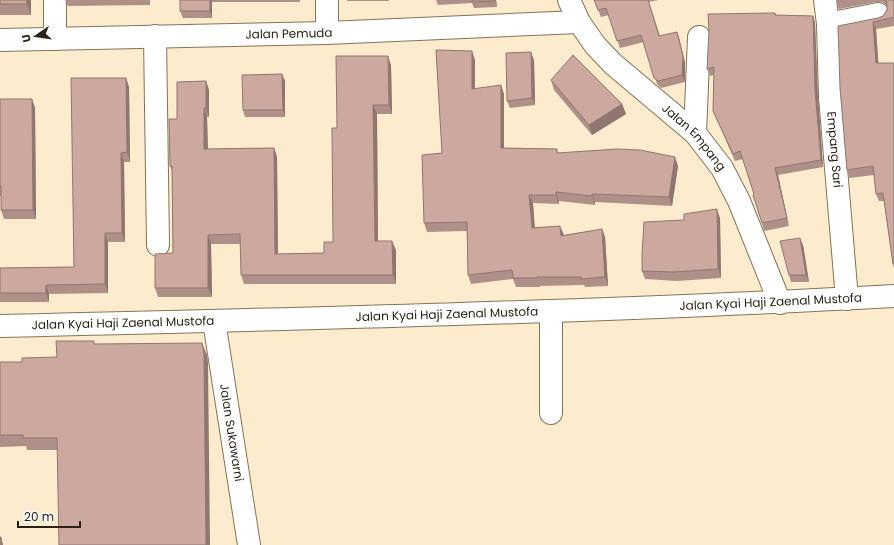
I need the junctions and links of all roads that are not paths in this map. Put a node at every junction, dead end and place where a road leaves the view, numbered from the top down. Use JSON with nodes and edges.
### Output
{"nodes":[{"id":1,"x":55,"y":0,"type":"edge"},
{"id":2,"x":327,"y":0,"type":"edge"},
{"id":3,"x":570,"y":0,"type":"edge"},
{"id":4,"x":825,"y":0,"type":"edge"},
{"id":5,"x":878,"y":14,"type":"dead end"},
{"id":6,"x":579,"y":22,"type":"junction"},
{"id":7,"x":828,"y":24,"type":"junction"},
{"id":8,"x":327,"y":33,"type":"junction"},
{"id":9,"x":155,"y":36,"type":"junction"},
{"id":10,"x":699,"y":37,"type":"dead end"},
{"id":11,"x":55,"y":39,"type":"junction"},
{"id":12,"x":0,"y":40,"type":"edge"},
{"id":13,"x":695,"y":133,"type":"junction"},
{"id":14,"x":158,"y":245,"type":"dead end"},
{"id":15,"x":894,"y":296,"type":"edge"},
{"id":16,"x":847,"y":299,"type":"junction"},
{"id":17,"x":780,"y":303,"type":"junction"},
{"id":18,"x":551,"y":311,"type":"junction"},
{"id":19,"x":214,"y":321,"type":"junction"},
{"id":20,"x":0,"y":326,"type":"edge"},
{"id":21,"x":551,"y":413,"type":"dead end"},
{"id":22,"x":249,"y":545,"type":"edge"}],
"edges":[{"from":1,"to":11,"type":"street"},
{"from":2,"to":8,"type":"street"},
{"from":3,"to":6,"type":"street","name":"Jalan Empang"},
{"from":4,"to":7,"type":"street","name":"Empang Sari"},
{"from":5,"to":7,"type":"street"},
{"from":6,"to":8,"type":"street","name":"Jalan Pemuda"},
{"from":6,"to":13,"type":"street","name":"Jalan Empang"},
{"from":7,"to":16,"type":"street","name":"Empang Sari"},
{"from":8,"to":9,"type":"street","name":"Jalan Pemuda"},
{"from":9,"to":11,"type":"street","name":"Jalan Pemuda"},
{"from":9,"to":14,"type":"street"},
{"from":10,"to":13,"type":"street"},
{"from":11,"to":12,"type":"street","name":"Jalan Pemuda"},
{"from":13,"to":17,"type":"street","name":"Jalan Empang"},
{"from":15,"to":16,"type":"street","name":"Jalan Kyai Haji Zaenal Mustofa"},
{"from":16,"to":17,"type":"street","name":"Jalan Kyai Haji Zaenal Mustofa"},
{"from":17,"to":18,"type":"street","name":"Jalan Kyai Haji Zaenal Mustofa"},
{"from":18,"to":19,"type":"street","name":"Jalan Kyai Haji Zaenal Mustofa"},
{"from":18,"to":21,"type":"street"},
{"from":19,"to":20,"type":"street","name":"Jalan Kyai Haji Zaenal Mustofa"},
{"from":19,"to":22,"type":"street","name":"Jalan Sukawarni"}]}
